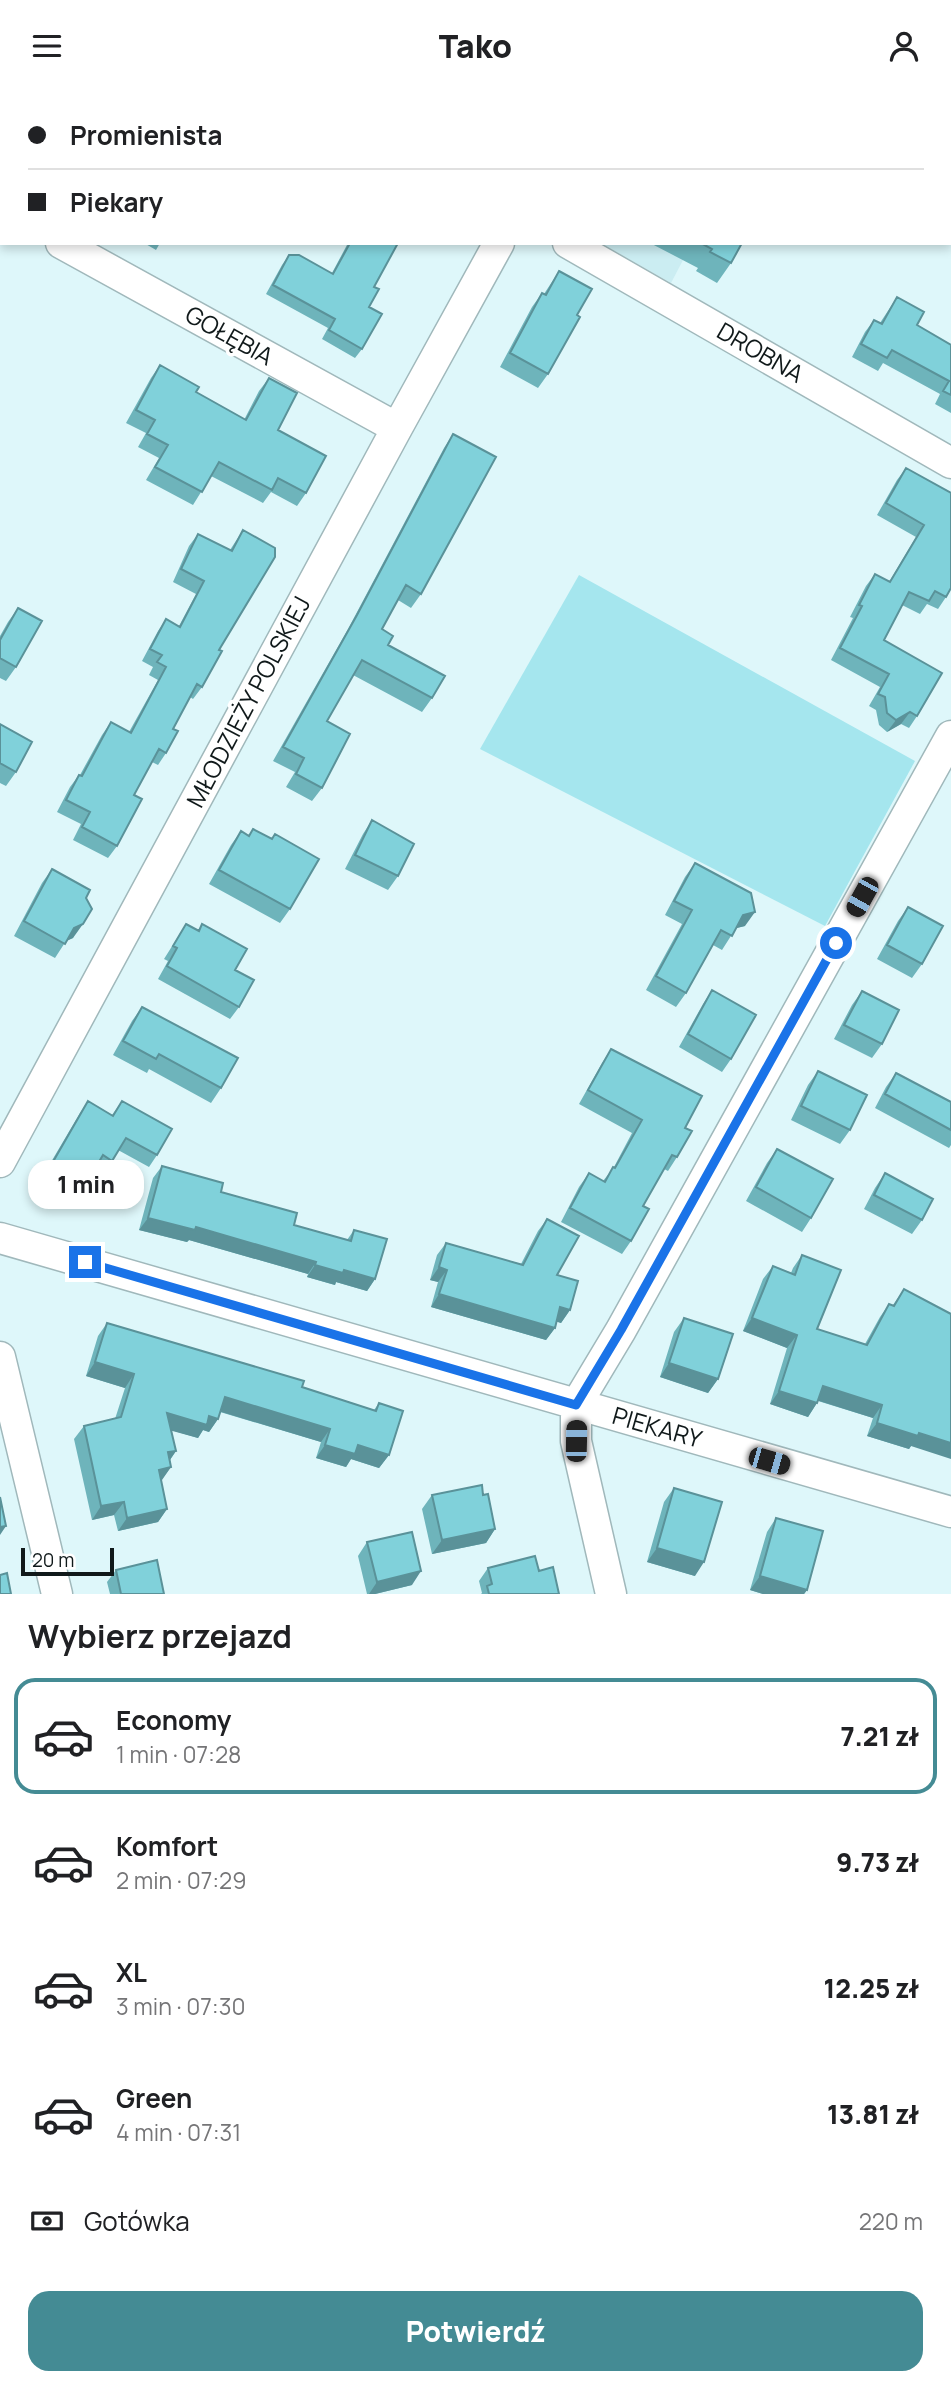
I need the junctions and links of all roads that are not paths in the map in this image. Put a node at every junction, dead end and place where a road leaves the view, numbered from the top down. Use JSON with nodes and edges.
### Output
{"nodes":[{"id":1,"x":65,"y":245,"type":"edge"},
{"id":2,"x":498,"y":245,"type":"edge"},
{"id":3,"x":571,"y":245,"type":"edge"},
{"id":4,"x":397,"y":428,"type":"junction"},
{"id":5,"x":951,"y":463,"type":"edge"},
{"id":6,"x":951,"y":736,"type":"edge"},
{"id":7,"x":0,"y":1163,"type":"edge"},
{"id":8,"x":0,"y":1238,"type":"edge"},
{"id":9,"x":0,"y":1357,"type":"edge"},
{"id":10,"x":576,"y":1405,"type":"junction"},
{"id":11,"x":951,"y":1513,"type":"edge"},
{"id":12,"x":57,"y":1594,"type":"edge"},
{"id":13,"x":611,"y":1594,"type":"edge"}],
"edges":[{"from":1,"to":4,"type":"street","name":"GOŁĘBIA"},
{"from":2,"to":4,"type":"street","name":"MŁODZIEŻY POLSKIEJ"},
{"from":3,"to":5,"type":"street","name":"DROBNA"},
{"from":4,"to":7,"type":"street","name":"MŁODZIEŻY POLSKIEJ"},
{"from":6,"to":10,"type":"street"},
{"from":8,"to":10,"type":"street","name":"PIEKARY"},
{"from":9,"to":12,"type":"street"},
{"from":10,"to":11,"type":"street","name":"PIEKARY"},
{"from":10,"to":13,"type":"street"}]}
